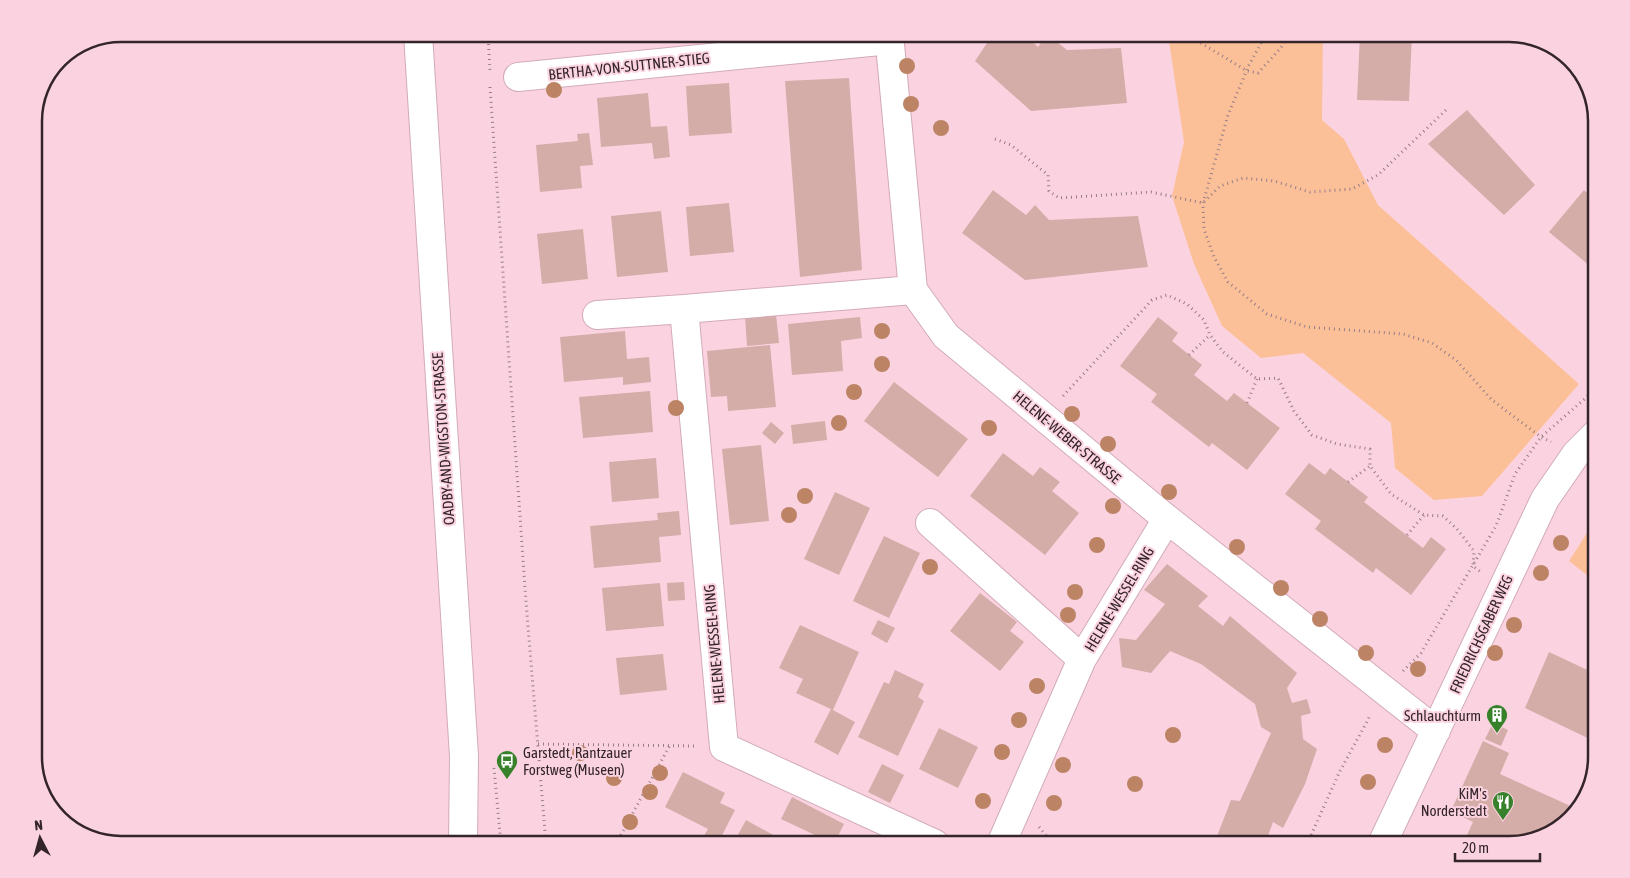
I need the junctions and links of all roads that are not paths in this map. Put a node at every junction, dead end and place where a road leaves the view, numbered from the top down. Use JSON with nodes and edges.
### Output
{"nodes":[{"id":1,"x":419,"y":42,"type":"edge"},
{"id":2,"x":844,"y":42,"type":"edge"},
{"id":3,"x":890,"y":42,"type":"edge"},
{"id":4,"x":518,"y":77,"type":"dead end"},
{"id":5,"x":914,"y":290,"type":"junction"},
{"id":6,"x":684,"y":309,"type":"junction"},
{"id":7,"x":597,"y":315,"type":"dead end"},
{"id":8,"x":1588,"y":442,"type":"edge"},
{"id":9,"x":1167,"y":519,"type":"junction"},
{"id":10,"x":930,"y":523,"type":"dead end"},
{"id":11,"x":1082,"y":659,"type":"junction"},
{"id":12,"x":1436,"y":731,"type":"junction"},
{"id":13,"x":463,"y":836,"type":"edge"},
{"id":14,"x":917,"y":836,"type":"edge"},
{"id":15,"x":1005,"y":836,"type":"edge"},
{"id":16,"x":1386,"y":836,"type":"edge"}],
"edges":[{"from":1,"to":13,"type":"street","name":"OADBY-AND-WIGSTON-STRASSE"},
{"from":2,"to":4,"type":"street","name":"BERTHA-VON-SUTTNER-STIEG"},
{"from":3,"to":5,"type":"street","name":"HELENE-WEBER-STRASSE"},
{"from":5,"to":6,"type":"street"},
{"from":5,"to":9,"type":"street","name":"HELENE-WEBER-STRASSE"},
{"from":6,"to":7,"type":"street"},
{"from":6,"to":14,"type":"street","name":"HELENE-WESSEL-RING"},
{"from":8,"to":12,"type":"street","name":"FRIEDRICHSGABER WEG"},
{"from":9,"to":11,"type":"street","name":"HELENE-WESSEL-RING"},
{"from":9,"to":12,"type":"street","name":"HELENE-WEBER-STRASSE"},
{"from":10,"to":11,"type":"street"},
{"from":11,"to":15,"type":"street","name":"HELENE-WESSEL-RING"},
{"from":12,"to":16,"type":"street","name":"FRIEDRICHSGABER WEG"}]}
